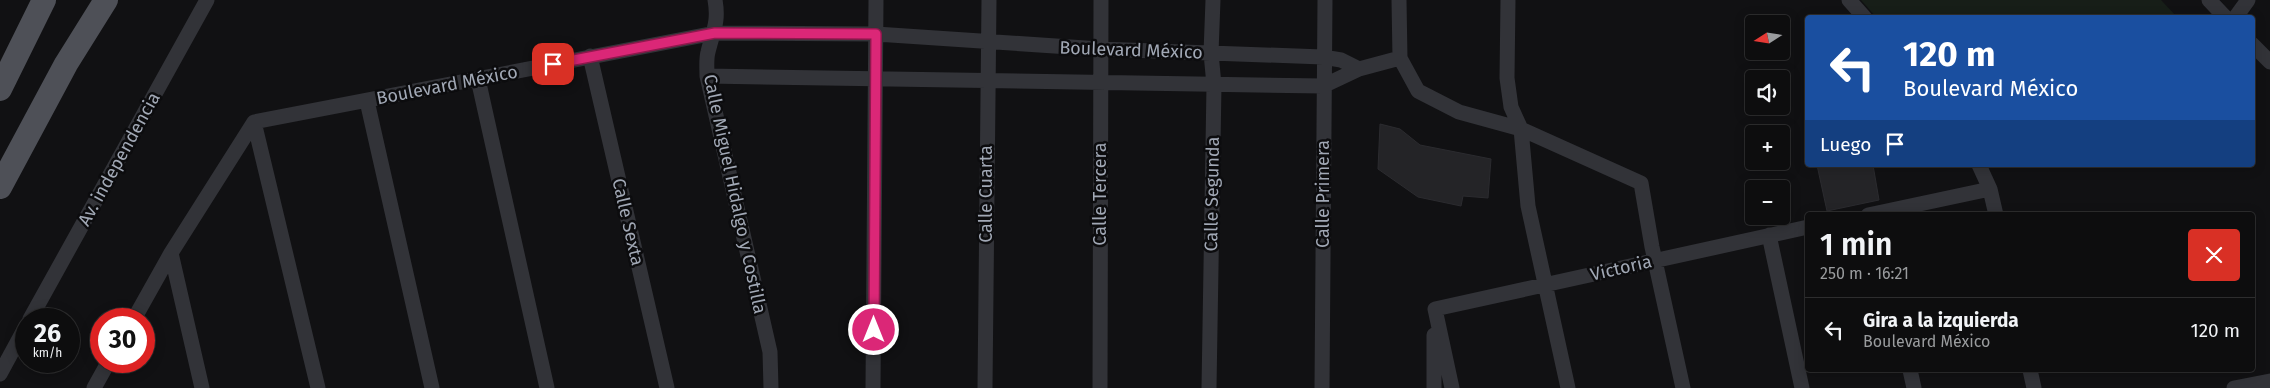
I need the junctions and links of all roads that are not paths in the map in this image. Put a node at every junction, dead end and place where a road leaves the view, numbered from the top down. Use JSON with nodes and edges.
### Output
{"nodes":[{"id":1,"x":44,"y":0,"type":"edge"},
{"id":2,"x":106,"y":0,"type":"edge"},
{"id":3,"x":207,"y":0,"type":"edge"},
{"id":4,"x":715,"y":0,"type":"edge"},
{"id":5,"x":876,"y":0,"type":"edge"},
{"id":6,"x":989,"y":0,"type":"edge"},
{"id":7,"x":1101,"y":0,"type":"edge"},
{"id":8,"x":1212,"y":0,"type":"edge"},
{"id":9,"x":1325,"y":0,"type":"edge"},
{"id":10,"x":1399,"y":0,"type":"edge"},
{"id":11,"x":1508,"y":0,"type":"edge"},
{"id":12,"x":1849,"y":0,"type":"edge"},
{"id":13,"x":2209,"y":0,"type":"edge"},
{"id":14,"x":2248,"y":0,"type":"edge"},
{"id":15,"x":1862,"y":15,"type":"edge"},
{"id":16,"x":2223,"y":15,"type":"edge"},
{"id":17,"x":2237,"y":15,"type":"edge"},
{"id":18,"x":715,"y":33,"type":"junction"},
{"id":19,"x":876,"y":34,"type":"junction"},
{"id":20,"x":989,"y":43,"type":"junction"},
{"id":21,"x":2255,"y":47,"type":"edge"},
{"id":22,"x":1100,"y":49,"type":"junction"},
{"id":23,"x":1211,"y":53,"type":"junction"},
{"id":24,"x":590,"y":56,"type":"junction"},
{"id":25,"x":1323,"y":56,"type":"junction"},
{"id":26,"x":1400,"y":58,"type":"junction"},
{"id":27,"x":2270,"y":62,"type":"edge"},
{"id":28,"x":1359,"y":69,"type":"junction"},
{"id":29,"x":707,"y":76,"type":"junction"},
{"id":30,"x":478,"y":79,"type":"junction"},
{"id":31,"x":876,"y":80,"type":"junction"},
{"id":32,"x":986,"y":81,"type":"junction"},
{"id":33,"x":1100,"y":83,"type":"junction"},
{"id":34,"x":1214,"y":85,"type":"junction"},
{"id":35,"x":1323,"y":86,"type":"junction"},
{"id":36,"x":0,"y":89,"type":"edge"},
{"id":37,"x":367,"y":101,"type":"junction"},
{"id":38,"x":254,"y":122,"type":"junction"},
{"id":39,"x":1521,"y":129,"type":"junction"},
{"id":40,"x":1980,"y":167,"type":"edge"},
{"id":41,"x":0,"y":187,"type":"edge"},
{"id":42,"x":1990,"y":189,"type":"junction"},
{"id":43,"x":1882,"y":212,"type":"edge"},
{"id":44,"x":1995,"y":212,"type":"edge"},
{"id":45,"x":1805,"y":228,"type":"edge"},
{"id":46,"x":1769,"y":235,"type":"junction"},
{"id":47,"x":171,"y":253,"type":"junction"},
{"id":48,"x":1655,"y":260,"type":"junction"},
{"id":49,"x":1545,"y":285,"type":"junction"},
{"id":50,"x":36,"y":308,"type":"edge"},
{"id":51,"x":140,"y":308,"type":"edge"},
{"id":52,"x":1435,"y":309,"type":"junction"},
{"id":53,"x":15,"y":346,"type":"edge"},
{"id":54,"x":1910,"y":372,"type":"edge"},
{"id":55,"x":2030,"y":372,"type":"edge"},
{"id":56,"x":102,"y":373,"type":"edge"},
{"id":57,"x":0,"y":374,"type":"edge"},
{"id":58,"x":2270,"y":381,"type":"edge"},
{"id":59,"x":94,"y":388,"type":"edge"},
{"id":60,"x":202,"y":388,"type":"edge"},
{"id":61,"x":318,"y":388,"type":"edge"},
{"id":62,"x":432,"y":388,"type":"edge"},
{"id":63,"x":547,"y":388,"type":"edge"},
{"id":64,"x":667,"y":388,"type":"edge"},
{"id":65,"x":771,"y":388,"type":"edge"},
{"id":66,"x":873,"y":388,"type":"edge"},
{"id":67,"x":985,"y":388,"type":"edge"},
{"id":68,"x":1100,"y":388,"type":"edge"},
{"id":69,"x":1209,"y":388,"type":"edge"},
{"id":70,"x":1322,"y":388,"type":"edge"},
{"id":71,"x":1434,"y":388,"type":"edge"},
{"id":72,"x":1452,"y":388,"type":"edge"},
{"id":73,"x":1568,"y":388,"type":"edge"},
{"id":74,"x":1683,"y":388,"type":"edge"},
{"id":75,"x":1802,"y":388,"type":"edge"},
{"id":76,"x":1914,"y":388,"type":"edge"},
{"id":77,"x":2034,"y":388,"type":"edge"},
{"id":78,"x":2234,"y":388,"type":"edge"}],
"edges":[{"from":1,"to":36,"type":"main road"},
{"from":2,"to":41,"type":"main road"},
{"from":3,"to":50,"type":"street","name":"Av. independencia"},
{"from":4,"to":18,"type":"street","name":"Calle Miguel Hidalgo y Costilla"},
{"from":5,"to":19,"type":"street"},
{"from":6,"to":20,"type":"street","name":"Calle Cuarta"},
{"from":7,"to":22,"type":"street","name":"Calle Tercera"},
{"from":8,"to":23,"type":"street","name":"Calle Segunda"},
{"from":9,"to":25,"type":"street","name":"Calle Primera"},
{"from":10,"to":26,"type":"street"},
{"from":11,"to":39,"type":"street"},
{"from":12,"to":15,"type":"street"},
{"from":13,"to":16,"type":"street"},
{"from":14,"to":17,"type":"street"},
{"from":18,"to":19,"type":"street","name":"Boulevard México"},
{"from":18,"to":24,"type":"street","name":"Boulevard México"},
{"from":18,"to":29,"type":"street","name":"Calle Miguel Hidalgo y Costilla"},
{"from":19,"to":20,"type":"street","name":"Boulevard México"},
{"from":19,"to":31,"type":"street"},
{"from":20,"to":22,"type":"street","name":"Boulevard México"},
{"from":20,"to":32,"type":"street","name":"Calle Cuarta"},
{"from":21,"to":27,"type":"street"},
{"from":22,"to":23,"type":"street","name":"Boulevard México"},
{"from":22,"to":33,"type":"street","name":"Calle Tercera"},
{"from":23,"to":25,"type":"street","name":"Boulevard México"},
{"from":23,"to":34,"type":"street","name":"Calle Segunda"},
{"from":24,"to":30,"type":"street","name":"Boulevard México"},
{"from":24,"to":64,"type":"street","name":"Calle Sexta"},
{"from":25,"to":28,"type":"street","name":"Boulevard México"},
{"from":25,"to":35,"type":"street","name":"Calle Primera"},
{"from":26,"to":28,"type":"street"},
{"from":26,"to":39,"type":"street"},
{"from":28,"to":35,"type":"street","name":"Boulevard México"},
{"from":29,"to":31,"type":"street","name":"Boulevard México"},
{"from":29,"to":65,"type":"street","name":"Calle Miguel Hidalgo y Costilla"},
{"from":30,"to":37,"type":"street","name":"Boulevard México"},
{"from":30,"to":63,"type":"street"},
{"from":31,"to":32,"type":"street","name":"Boulevard México"},
{"from":31,"to":66,"type":"street"},
{"from":32,"to":33,"type":"street","name":"Boulevard México"},
{"from":32,"to":67,"type":"street","name":"Calle Cuarta"},
{"from":33,"to":34,"type":"street","name":"Boulevard México"},
{"from":33,"to":68,"type":"street","name":"Calle Tercera"},
{"from":34,"to":35,"type":"street","name":"Boulevard México"},
{"from":34,"to":69,"type":"street","name":"Calle Segunda"},
{"from":35,"to":70,"type":"street","name":"Calle Primera"},
{"from":37,"to":38,"type":"street","name":"Boulevard México"},
{"from":37,"to":62,"type":"street"},
{"from":38,"to":47,"type":"street"},
{"from":38,"to":61,"type":"street"},
{"from":39,"to":48,"type":"street"},
{"from":39,"to":49,"type":"street"},
{"from":40,"to":42,"type":"street"},
{"from":42,"to":43,"type":"street"},
{"from":42,"to":44,"type":"street"},
{"from":45,"to":46,"type":"street","name":"Victoria"},
{"from":46,"to":48,"type":"street","name":"Victoria"},
{"from":46,"to":75,"type":"street"},
{"from":47,"to":51,"type":"street"},
{"from":47,"to":60,"type":"street"},
{"from":48,"to":49,"type":"street","name":"Victoria"},
{"from":48,"to":74,"type":"street"},
{"from":49,"to":52,"type":"street","name":"Victoria"},
{"from":49,"to":73,"type":"street"},
{"from":52,"to":71,"type":"street"},
{"from":52,"to":72,"type":"street"},
{"from":53,"to":57,"type":"street"},
{"from":54,"to":76,"type":"street"},
{"from":55,"to":77,"type":"street"},
{"from":56,"to":59,"type":"street"},
{"from":58,"to":78,"type":"street"}]}
